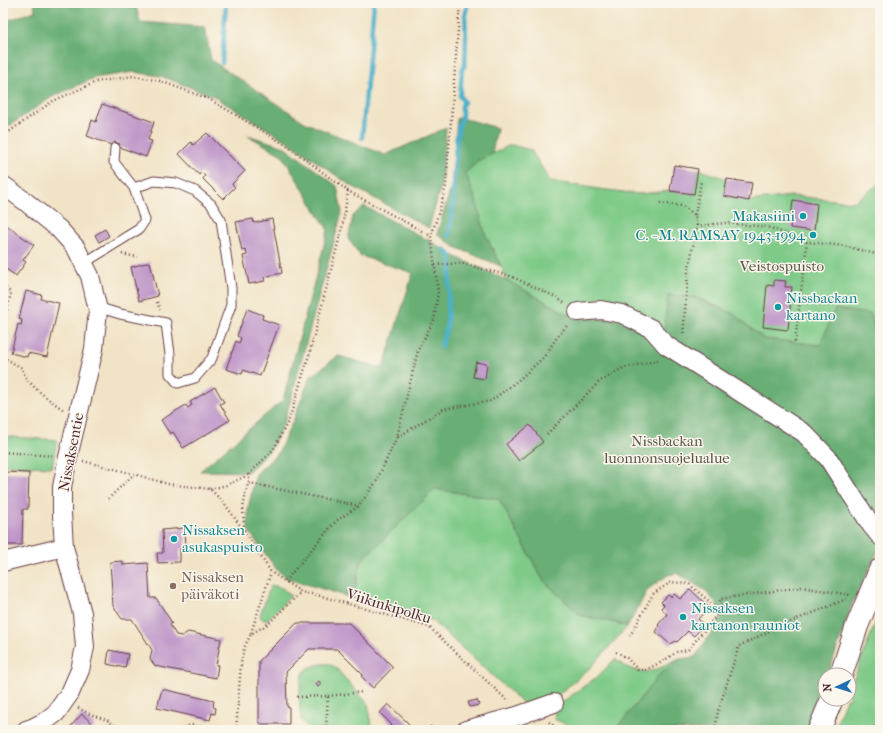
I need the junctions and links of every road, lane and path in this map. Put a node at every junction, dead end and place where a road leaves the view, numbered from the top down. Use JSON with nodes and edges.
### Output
{"nodes":[{"id":1,"x":460,"y":3,"type":"edge"},
{"id":2,"x":3,"y":136,"type":"edge"},
{"id":3,"x":115,"y":148,"type":"dead end"},
{"id":4,"x":702,"y":181,"type":"dead end"},
{"id":5,"x":3,"y":185,"type":"edge"},
{"id":6,"x":134,"y":188,"type":"junction"},
{"id":7,"x":348,"y":191,"type":"junction"},
{"id":8,"x":660,"y":203,"type":"dead end"},
{"id":9,"x":695,"y":215,"type":"junction"},
{"id":10,"x":697,"y":226,"type":"junction"},
{"id":11,"x":431,"y":236,"type":"junction"},
{"id":12,"x":807,"y":242,"type":"junction"},
{"id":13,"x":880,"y":255,"type":"edge"},
{"id":14,"x":84,"y":263,"type":"junction"},
{"id":15,"x":435,"y":265,"type":"junction"},
{"id":16,"x":3,"y":285,"type":"edge"},
{"id":17,"x":97,"y":307,"type":"junction"},
{"id":18,"x":578,"y":312,"type":"junction"},
{"id":19,"x":3,"y":327,"type":"edge"},
{"id":20,"x":795,"y":342,"type":"dead end"},
{"id":21,"x":682,"y":355,"type":"junction"},
{"id":22,"x":3,"y":357,"type":"edge"},
{"id":23,"x":67,"y":413,"type":"dead end"},
{"id":24,"x":547,"y":434,"type":"dead end"},
{"id":25,"x":397,"y":437,"type":"junction"},
{"id":26,"x":3,"y":452,"type":"edge"},
{"id":27,"x":68,"y":457,"type":"junction"},
{"id":28,"x":250,"y":473,"type":"junction"},
{"id":29,"x":134,"y":474,"type":"junction"},
{"id":30,"x":249,"y":483,"type":"junction"},
{"id":31,"x":210,"y":489,"type":"junction"},
{"id":32,"x":108,"y":499,"type":"dead end"},
{"id":33,"x":359,"y":506,"type":"junction"},
{"id":34,"x":244,"y":531,"type":"junction"},
{"id":35,"x":880,"y":536,"type":"edge"},
{"id":36,"x":64,"y":547,"type":"junction"},
{"id":37,"x":3,"y":562,"type":"edge"},
{"id":38,"x":880,"y":570,"type":"edge"},
{"id":39,"x":271,"y":572,"type":"junction"},
{"id":40,"x":285,"y":581,"type":"junction"},
{"id":41,"x":301,"y":592,"type":"junction"},
{"id":42,"x":720,"y":611,"type":"junction"},
{"id":43,"x":251,"y":634,"type":"junction"},
{"id":44,"x":630,"y":636,"type":"dead end"},
{"id":45,"x":616,"y":652,"type":"dead end"},
{"id":46,"x":844,"y":667,"type":"edge"},
{"id":47,"x":363,"y":692,"type":"dead end"},
{"id":48,"x":328,"y":696,"type":"junction"},
{"id":49,"x":297,"y":697,"type":"dead end"},
{"id":50,"x":554,"y":704,"type":"dead end"},
{"id":51,"x":76,"y":707,"type":"dead end"},
{"id":52,"x":829,"y":707,"type":"edge"},
{"id":53,"x":517,"y":716,"type":"junction"},
{"id":54,"x":486,"y":727,"type":"edge"},
{"id":55,"x":33,"y":729,"type":"edge"},
{"id":56,"x":122,"y":730,"type":"edge"},
{"id":57,"x":181,"y":730,"type":"edge"},
{"id":58,"x":207,"y":730,"type":"edge"},
{"id":59,"x":236,"y":730,"type":"edge"},
{"id":60,"x":326,"y":730,"type":"edge"},
{"id":61,"x":466,"y":730,"type":"edge"},
{"id":62,"x":715,"y":730,"type":"edge"},
{"id":63,"x":819,"y":730,"type":"edge"}],
"edges":[{"from":1,"to":11,"type":"path"},
{"from":2,"to":7,"type":"path"},
{"from":3,"to":6,"type":"lane"},
{"from":4,"to":9,"type":"path"},
{"from":5,"to":14,"type":"street","name":"Nissaksentie"},
{"from":6,"to":14,"type":"lane"},
{"from":6,"to":17,"type":"lane"},
{"from":7,"to":11,"type":"path"},
{"from":7,"to":28,"type":"path"},
{"from":8,"to":9,"type":"path"},
{"from":9,"to":10,"type":"path"},
{"from":10,"to":12,"type":"path"},
{"from":10,"to":21,"type":"path"},
{"from":11,"to":15,"type":"path"},
{"from":12,"to":13,"type":"path"},
{"from":12,"to":20,"type":"path"},
{"from":14,"to":17,"type":"street","name":"Nissaksentie"},
{"from":15,"to":18,"type":"path"},
{"from":15,"to":25,"type":"path"},
{"from":16,"to":19,"type":"path"},
{"from":17,"to":27,"type":"street","name":"Nissaksentie"},
{"from":18,"to":21,"type":"street"},
{"from":18,"to":25,"type":"path"},
{"from":21,"to":24,"type":"path"},
{"from":21,"to":35,"type":"street"},
{"from":22,"to":23,"type":"path"},
{"from":25,"to":33,"type":"path"},
{"from":26,"to":27,"type":"path"},
{"from":27,"to":29,"type":"path"},
{"from":27,"to":36,"type":"street","name":"Nissaksentie"},
{"from":28,"to":30,"type":"path"},
{"from":28,"to":31,"type":"path"},
{"from":29,"to":31,"type":"path"},
{"from":29,"to":32,"type":"path"},
{"from":30,"to":33,"type":"path"},
{"from":30,"to":34,"type":"path"},
{"from":31,"to":34,"type":"path"},
{"from":33,"to":40,"type":"path"},
{"from":34,"to":39,"type":"path"},
{"from":36,"to":37,"type":"street"},
{"from":36,"to":55,"type":"street","name":"Nissaksentie"},
{"from":38,"to":46,"type":"street"},
{"from":39,"to":40,"type":"path"},
{"from":39,"to":43,"type":"path"},
{"from":40,"to":41,"type":"path"},
{"from":41,"to":43,"type":"path"},
{"from":41,"to":53,"type":"path","name":"Viikinkipolku"},
{"from":42,"to":44,"type":"path"},
{"from":42,"to":45,"type":"path"},
{"from":42,"to":62,"type":"path"},
{"from":43,"to":59,"type":"path"},
{"from":47,"to":48,"type":"path"},
{"from":48,"to":49,"type":"path"},
{"from":48,"to":60,"type":"path"},
{"from":50,"to":53,"type":"street"},
{"from":51,"to":56,"type":"path"},
{"from":52,"to":63,"type":"street"},
{"from":53,"to":54,"type":"street"},
{"from":54,"to":61,"type":"street"},
{"from":57,"to":58,"type":"path"}]}
